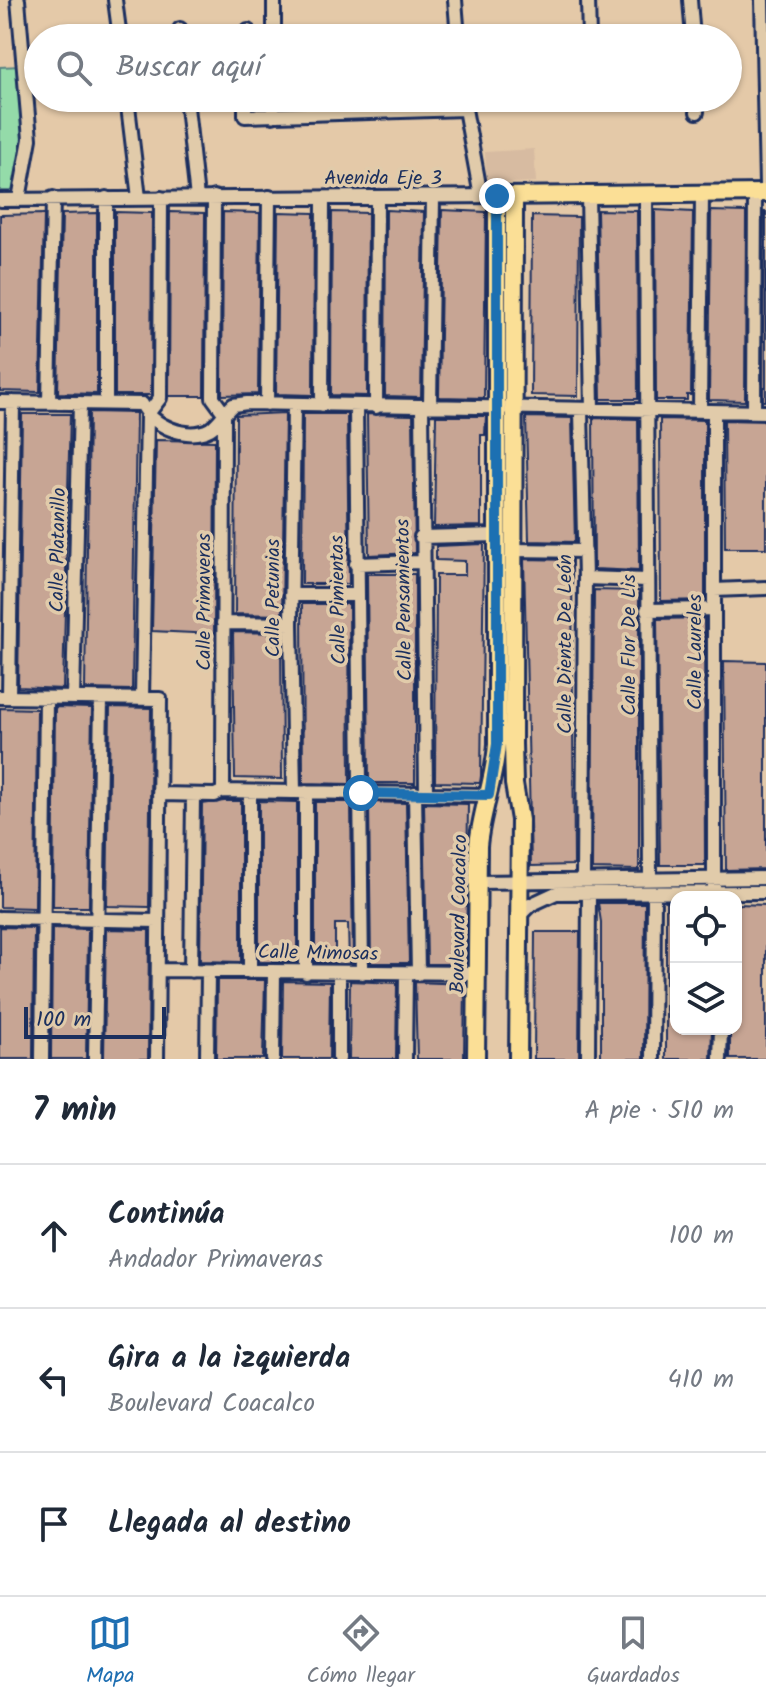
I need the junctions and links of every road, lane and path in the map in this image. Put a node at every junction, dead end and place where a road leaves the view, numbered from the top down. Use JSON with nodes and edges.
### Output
{"nodes":[{"id":1,"x":18,"y":0,"type":"edge"},
{"id":2,"x":115,"y":0,"type":"edge"},
{"id":3,"x":274,"y":0,"type":"edge"},
{"id":4,"x":455,"y":0,"type":"edge"},
{"id":5,"x":588,"y":0,"type":"edge"},
{"id":6,"x":690,"y":0,"type":"edge"},
{"id":7,"x":762,"y":0,"type":"edge"},
{"id":8,"x":118,"y":24,"type":"edge"},
{"id":9,"x":274,"y":24,"type":"edge"},
{"id":10,"x":457,"y":24,"type":"edge"},
{"id":11,"x":589,"y":24,"type":"edge"},
{"id":12,"x":692,"y":24,"type":"edge"},
{"id":13,"x":24,"y":70,"type":"edge"},
{"id":14,"x":28,"y":112,"type":"edge"},
{"id":15,"x":129,"y":112,"type":"edge"},
{"id":16,"x":188,"y":112,"type":"edge"},
{"id":17,"x":245,"y":112,"type":"edge"},
{"id":18,"x":273,"y":112,"type":"edge"},
{"id":19,"x":337,"y":112,"type":"edge"},
{"id":20,"x":467,"y":112,"type":"edge"},
{"id":21,"x":273,"y":116,"type":"junction"},
{"id":22,"x":762,"y":190,"type":"edge"},
{"id":23,"x":702,"y":193,"type":"junction"},
{"id":24,"x":646,"y":194,"type":"junction"},
{"id":25,"x":588,"y":195,"type":"junction"},
{"id":26,"x":497,"y":196,"type":"junction"},
{"id":27,"x":214,"y":197,"type":"junction"},
{"id":28,"x":269,"y":197,"type":"junction"},
{"id":29,"x":377,"y":197,"type":"junction"},
{"id":30,"x":53,"y":198,"type":"junction"},
{"id":31,"x":106,"y":198,"type":"junction"},
{"id":32,"x":139,"y":198,"type":"junction"},
{"id":33,"x":161,"y":198,"type":"junction"},
{"id":34,"x":197,"y":198,"type":"junction"},
{"id":35,"x":323,"y":198,"type":"junction"},
{"id":36,"x":433,"y":198,"type":"junction"},
{"id":37,"x":19,"y":199,"type":"junction"},
{"id":38,"x":0,"y":200,"type":"edge"},
{"id":39,"x":6,"y":402,"type":"edge"},
{"id":40,"x":49,"y":402,"type":"junction"},
{"id":41,"x":106,"y":402,"type":"junction"},
{"id":42,"x":80,"y":403,"type":"junction"},
{"id":43,"x":267,"y":404,"type":"junction"},
{"id":44,"x":294,"y":405,"type":"junction"},
{"id":45,"x":322,"y":405,"type":"junction"},
{"id":46,"x":356,"y":406,"type":"junction"},
{"id":47,"x":426,"y":406,"type":"junction"},
{"id":48,"x":376,"y":407,"type":"junction"},
{"id":49,"x":506,"y":407,"type":"junction"},
{"id":50,"x":586,"y":410,"type":"junction"},
{"id":51,"x":647,"y":411,"type":"junction"},
{"id":52,"x":700,"y":411,"type":"junction"},
{"id":53,"x":760,"y":411,"type":"edge"},
{"id":54,"x":714,"y":412,"type":"junction"},
{"id":55,"x":224,"y":413,"type":"junction"},
{"id":56,"x":147,"y":415,"type":"junction"},
{"id":57,"x":498,"y":535,"type":"junction"},
{"id":58,"x":421,"y":537,"type":"junction"},
{"id":59,"x":512,"y":550,"type":"junction"},
{"id":60,"x":585,"y":551,"type":"junction"},
{"id":61,"x":421,"y":562,"type":"junction"},
{"id":62,"x":356,"y":564,"type":"junction"},
{"id":63,"x":585,"y":578,"type":"junction"},
{"id":64,"x":647,"y":580,"type":"junction"},
{"id":65,"x":766,"y":588,"type":"edge"},
{"id":66,"x":714,"y":590,"type":"junction"},
{"id":67,"x":291,"y":595,"type":"junction"},
{"id":68,"x":356,"y":595,"type":"junction"},
{"id":69,"x":714,"y":609,"type":"junction"},
{"id":70,"x":647,"y":610,"type":"junction"},
{"id":71,"x":223,"y":623,"type":"junction"},
{"id":72,"x":291,"y":624,"type":"junction"},
{"id":73,"x":4,"y":697,"type":"edge"},
{"id":74,"x":46,"y":698,"type":"junction"},
{"id":75,"x":73,"y":698,"type":"junction"},
{"id":76,"x":101,"y":699,"type":"junction"},
{"id":77,"x":142,"y":699,"type":"junction"},
{"id":78,"x":223,"y":791,"type":"junction"},
{"id":79,"x":250,"y":792,"type":"junction"},
{"id":80,"x":300,"y":792,"type":"junction"},
{"id":81,"x":361,"y":793,"type":"junction"},
{"id":82,"x":159,"y":794,"type":"junction"},
{"id":83,"x":421,"y":794,"type":"junction"},
{"id":84,"x":489,"y":795,"type":"junction"},
{"id":85,"x":193,"y":796,"type":"junction"},
{"id":86,"x":650,"y":877,"type":"junction"},
{"id":87,"x":583,"y":878,"type":"junction"},
{"id":88,"x":715,"y":878,"type":"junction"},
{"id":89,"x":766,"y":878,"type":"edge"},
{"id":90,"x":518,"y":881,"type":"junction"},
{"id":91,"x":477,"y":882,"type":"junction"},
{"id":92,"x":719,"y":891,"type":"edge"},
{"id":93,"x":766,"y":892,"type":"edge"},
{"id":94,"x":589,"y":893,"type":"junction"},
{"id":95,"x":654,"y":893,"type":"junction"},
{"id":96,"x":670,"y":893,"type":"edge"},
{"id":97,"x":742,"y":893,"type":"edge"},
{"id":98,"x":518,"y":917,"type":"junction"},
{"id":99,"x":0,"y":918,"type":"edge"},
{"id":100,"x":43,"y":918,"type":"junction"},
{"id":101,"x":98,"y":919,"type":"junction"},
{"id":102,"x":158,"y":921,"type":"junction"},
{"id":103,"x":158,"y":970,"type":"junction"},
{"id":104,"x":191,"y":971,"type":"junction"},
{"id":105,"x":208,"y":972,"type":"junction"},
{"id":106,"x":250,"y":972,"type":"junction"},
{"id":107,"x":274,"y":972,"type":"junction"},
{"id":108,"x":306,"y":973,"type":"junction"},
{"id":109,"x":339,"y":973,"type":"junction"},
{"id":110,"x":362,"y":973,"type":"junction"},
{"id":111,"x":477,"y":973,"type":"junction"},
{"id":112,"x":412,"y":974,"type":"junction"},
{"id":113,"x":721,"y":1035,"type":"edge"},
{"id":114,"x":42,"y":1059,"type":"edge"},
{"id":115,"x":95,"y":1059,"type":"edge"},
{"id":116,"x":157,"y":1059,"type":"edge"},
{"id":117,"x":207,"y":1059,"type":"edge"},
{"id":118,"x":273,"y":1059,"type":"edge"},
{"id":119,"x":339,"y":1059,"type":"edge"},
{"id":120,"x":405,"y":1059,"type":"edge"},
{"id":121,"x":476,"y":1059,"type":"edge"},
{"id":122,"x":518,"y":1059,"type":"edge"},
{"id":123,"x":588,"y":1059,"type":"edge"},
{"id":124,"x":653,"y":1059,"type":"edge"},
{"id":125,"x":720,"y":1059,"type":"edge"}],
"edges":[{"from":1,"to":13,"type":"street"},
{"from":2,"to":8,"type":"street"},
{"from":3,"to":9,"type":"street"},
{"from":4,"to":10,"type":"street"},
{"from":5,"to":11,"type":"street"},
{"from":6,"to":12,"type":"street"},
{"from":7,"to":22,"type":"street"},
{"from":14,"to":37,"type":"street"},
{"from":15,"to":32,"type":"street"},
{"from":16,"to":34,"type":"street"},
{"from":17,"to":21,"type":"street"},
{"from":18,"to":21,"type":"street"},
{"from":19,"to":21,"type":"street"},
{"from":20,"to":26,"type":"street"},
{"from":22,"to":23,"type":"main road","name":"Avenida Eje 3"},
{"from":22,"to":53,"type":"street"},
{"from":23,"to":24,"type":"main road","name":"Avenida Eje 3"},
{"from":23,"to":52,"type":"street"},
{"from":24,"to":25,"type":"main road","name":"Avenida Eje 3"},
{"from":24,"to":51,"type":"street","name":"Calle Flor De Lis"},
{"from":25,"to":26,"type":"main road","name":"Avenida Eje 3"},
{"from":25,"to":50,"type":"street","name":"Calle Diente De León"},
{"from":26,"to":36,"type":"street","name":"Avenida Eje 3"},
{"from":26,"to":49,"type":"main road","name":"Boulevard Coacalco"},
{"from":27,"to":28,"type":"street","name":"Avenida Eje 3"},
{"from":27,"to":34,"type":"street","name":"Avenida Eje 3"},
{"from":27,"to":55,"type":"street","name":"Calle Primaveras"},
{"from":28,"to":35,"type":"street","name":"Avenida Eje 3"},
{"from":28,"to":43,"type":"street"},
{"from":29,"to":35,"type":"street","name":"Avenida Eje 3"},
{"from":29,"to":36,"type":"street","name":"Avenida Eje 3"},
{"from":29,"to":48,"type":"street"},
{"from":30,"to":31,"type":"street","name":"Avenida Eje 3"},
{"from":30,"to":37,"type":"street","name":"Avenida Eje 3"},
{"from":30,"to":40,"type":"street"},
{"from":31,"to":32,"type":"street","name":"Avenida Eje 3"},
{"from":31,"to":41,"type":"street"},
{"from":32,"to":33,"type":"street","name":"Avenida Eje 3"},
{"from":33,"to":34,"type":"street","name":"Avenida Eje 3"},
{"from":33,"to":56,"type":"street"},
{"from":35,"to":45,"type":"street"},
{"from":36,"to":47,"type":"street","name":"Calle Pensamientos"},
{"from":37,"to":38,"type":"street","name":"Avenida Eje 3"},
{"from":39,"to":40,"type":"street"},
{"from":39,"to":73,"type":"street"},
{"from":40,"to":42,"type":"street"},
{"from":41,"to":42,"type":"street"},
{"from":41,"to":56,"type":"street"},
{"from":42,"to":75,"type":"street","name":"Calle Platanillo"},
{"from":43,"to":44,"type":"street"},
{"from":43,"to":55,"type":"street"},
{"from":44,"to":45,"type":"street"},
{"from":44,"to":67,"type":"street","name":"Calle Petunias"},
{"from":45,"to":46,"type":"street"},
{"from":46,"to":48,"type":"street"},
{"from":46,"to":62,"type":"street","name":"Calle Pimientas"},
{"from":47,"to":48,"type":"street"},
{"from":47,"to":49,"type":"street"},
{"from":47,"to":58,"type":"street","name":"Calle Pensamientos"},
{"from":49,"to":50,"type":"street"},
{"from":49,"to":57,"type":"main road","name":"Boulevard Coacalco"},
{"from":49,"to":59,"type":"main road","name":"Boulevard Coacalco"},
{"from":50,"to":51,"type":"street"},
{"from":50,"to":60,"type":"street","name":"Calle Diente De León"},
{"from":51,"to":52,"type":"street"},
{"from":51,"to":64,"type":"street","name":"Calle Flor De Lis"},
{"from":52,"to":54,"type":"street"},
{"from":53,"to":54,"type":"street"},
{"from":54,"to":66,"type":"street","name":"Calle Laureles"},
{"from":55,"to":56,"type":"street"},
{"from":55,"to":71,"type":"street","name":"Calle Primaveras"},
{"from":56,"to":77,"type":"street"},
{"from":57,"to":58,"type":"street"},
{"from":57,"to":84,"type":"main road","name":"Boulevard Coacalco"},
{"from":58,"to":61,"type":"street","name":"Calle Pensamientos"},
{"from":59,"to":60,"type":"street"},
{"from":59,"to":90,"type":"main road","name":"Boulevard Coacalco"},
{"from":60,"to":63,"type":"street","name":"Calle Diente De León"},
{"from":61,"to":62,"type":"street"},
{"from":61,"to":83,"type":"street","name":"Calle Pensamientos"},
{"from":62,"to":68,"type":"street","name":"Calle Pimientas"},
{"from":63,"to":64,"type":"street"},
{"from":63,"to":87,"type":"street","name":"Calle Diente De León"},
{"from":64,"to":70,"type":"street","name":"Calle Flor De Lis"},
{"from":65,"to":66,"type":"street"},
{"from":66,"to":69,"type":"street","name":"Calle Laureles"},
{"from":67,"to":68,"type":"street"},
{"from":67,"to":72,"type":"street","name":"Calle Petunias"},
{"from":68,"to":81,"type":"street","name":"Calle Pimientas"},
{"from":69,"to":70,"type":"street"},
{"from":69,"to":88,"type":"street","name":"Calle Laureles"},
{"from":70,"to":86,"type":"street","name":"Calle Flor De Lis"},
{"from":71,"to":72,"type":"street"},
{"from":71,"to":78,"type":"street","name":"Calle Primaveras"},
{"from":72,"to":80,"type":"street","name":"Calle Petunias"},
{"from":73,"to":74,"type":"street"},
{"from":74,"to":75,"type":"street"},
{"from":74,"to":100,"type":"street"},
{"from":75,"to":76,"type":"street"},
{"from":76,"to":77,"type":"street"},
{"from":76,"to":101,"type":"street"},
{"from":77,"to":82,"type":"street"},
{"from":78,"to":79,"type":"street"},
{"from":78,"to":85,"type":"street"},
{"from":79,"to":80,"type":"street"},
{"from":79,"to":106,"type":"street"},
{"from":80,"to":81,"type":"street"},
{"from":80,"to":108,"type":"street","name":"Calle Petunias"},
{"from":81,"to":83,"type":"street"},
{"from":81,"to":110,"type":"street","name":"Calle Pimientas"},
{"from":82,"to":85,"type":"street"},
{"from":82,"to":102,"type":"street"},
{"from":83,"to":84,"type":"street"},
{"from":83,"to":112,"type":"street","name":"Calle Pensamientos"},
{"from":84,"to":91,"type":"main road","name":"Boulevard Coacalco"},
{"from":85,"to":104,"type":"street"},
{"from":86,"to":87,"type":"street"},
{"from":86,"to":88,"type":"street"},
{"from":87,"to":90,"type":"street"},
{"from":88,"to":89,"type":"street"},
{"from":88,"to":92,"type":"street","name":"Calle Laureles"},
{"from":90,"to":91,"type":"street"},
{"from":90,"to":98,"type":"main road","name":"Boulevard Coacalco"},
{"from":91,"to":111,"type":"main road","name":"Boulevard Coacalco"},
{"from":93,"to":97,"type":"street"},
{"from":94,"to":95,"type":"street"},
{"from":94,"to":98,"type":"street"},
{"from":94,"to":123,"type":"street"},
{"from":95,"to":96,"type":"street"},
{"from":95,"to":124,"type":"street"},
{"from":98,"to":122,"type":"main road","name":"Boulevard Coacalco"},
{"from":99,"to":100,"type":"street"},
{"from":100,"to":101,"type":"street"},
{"from":100,"to":114,"type":"street"},
{"from":101,"to":102,"type":"street"},
{"from":101,"to":115,"type":"street"},
{"from":102,"to":103,"type":"street"},
{"from":103,"to":104,"type":"street","name":"Calle Mimosas"},
{"from":103,"to":116,"type":"street"},
{"from":104,"to":105,"type":"street","name":"Calle Mimosas"},
{"from":105,"to":106,"type":"street","name":"Calle Mimosas"},
{"from":105,"to":117,"type":"street"},
{"from":106,"to":107,"type":"street","name":"Calle Mimosas"},
{"from":107,"to":108,"type":"street","name":"Calle Mimosas"},
{"from":107,"to":118,"type":"street"},
{"from":108,"to":109,"type":"street","name":"Calle Mimosas"},
{"from":109,"to":110,"type":"street","name":"Calle Mimosas"},
{"from":109,"to":119,"type":"street"},
{"from":110,"to":112,"type":"street","name":"Calle Mimosas"},
{"from":111,"to":112,"type":"street","name":"Calle Mimosas"},
{"from":111,"to":121,"type":"main road","name":"Boulevard Coacalco"},
{"from":112,"to":120,"type":"street","name":"Calle Pensamientos"},
{"from":113,"to":125,"type":"street"}]}
